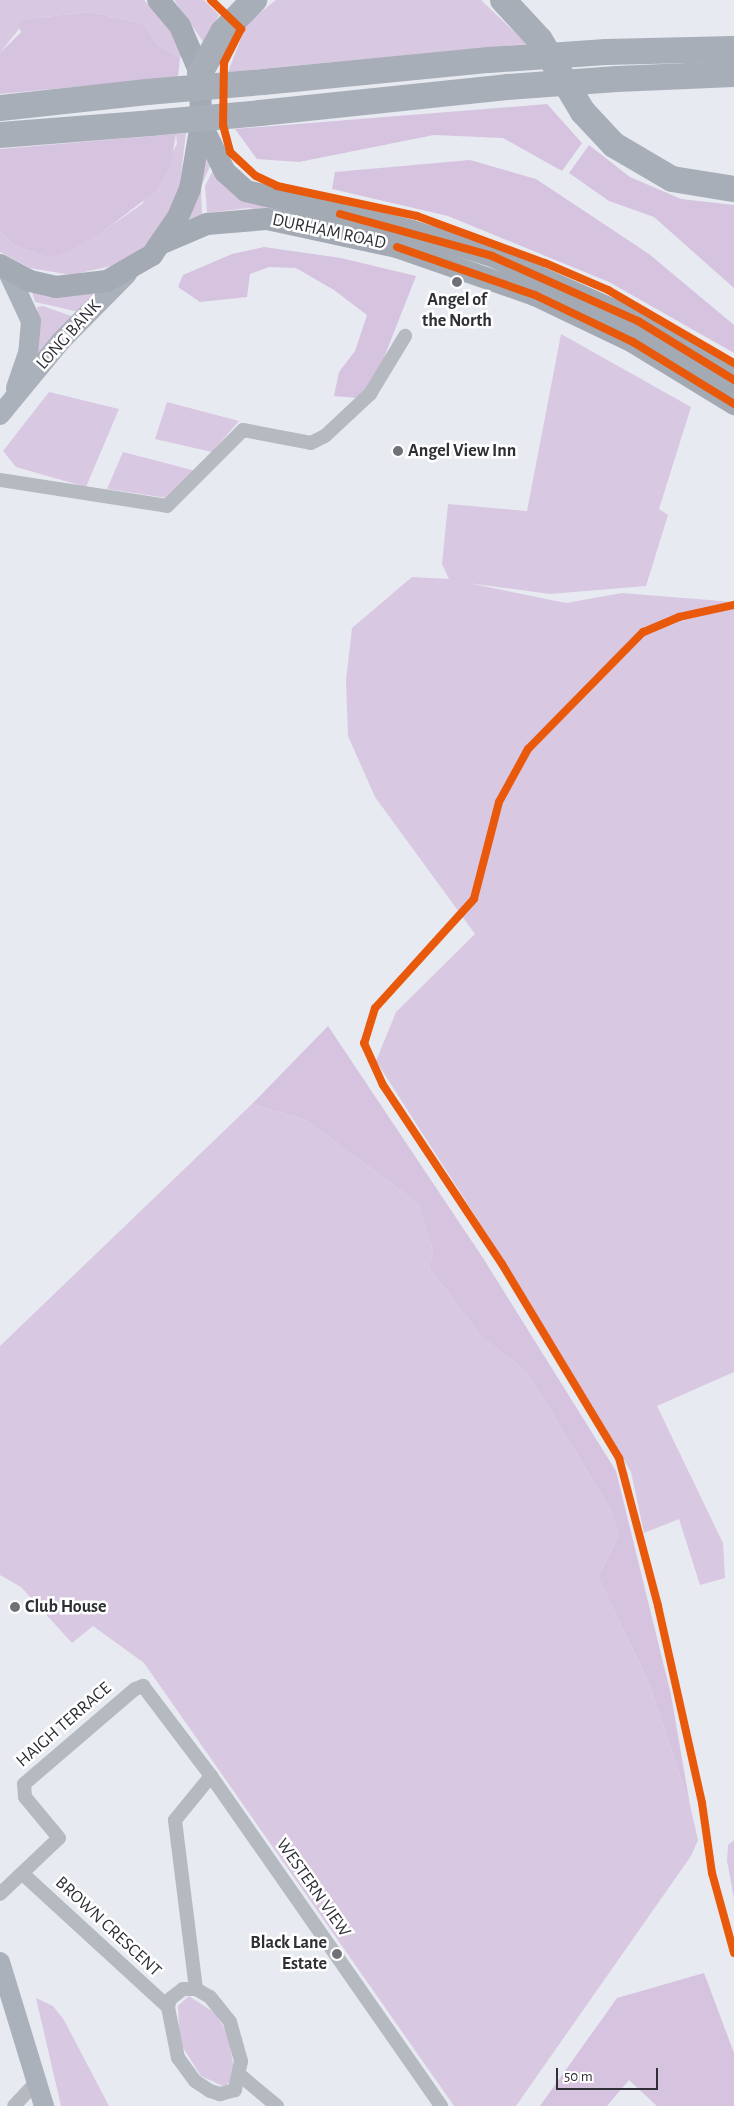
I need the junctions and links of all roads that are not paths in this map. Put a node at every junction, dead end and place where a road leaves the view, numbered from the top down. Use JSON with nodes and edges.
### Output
{"nodes":[{"id":1,"x":158,"y":0,"type":"edge"},
{"id":2,"x":254,"y":0,"type":"edge"},
{"id":3,"x":503,"y":0,"type":"edge"},
{"id":4,"x":734,"y":49,"type":"edge"},
{"id":5,"x":200,"y":73,"type":"junction"},
{"id":6,"x":734,"y":74,"type":"edge"},
{"id":7,"x":0,"y":108,"type":"edge"},
{"id":8,"x":201,"y":124,"type":"junction"},
{"id":9,"x":0,"y":135,"type":"edge"},
{"id":10,"x":734,"y":189,"type":"edge"},
{"id":11,"x":162,"y":243,"type":"junction"},
{"id":12,"x":4,"y":268,"type":"edge"},
{"id":13,"x":130,"y":270,"type":"junction"},
{"id":14,"x":405,"y":336,"type":"dead end"},
{"id":15,"x":734,"y":380,"type":"edge"},
{"id":16,"x":734,"y":404,"type":"edge"},
{"id":17,"x":6,"y":408,"type":"edge"},
{"id":18,"x":0,"y":480,"type":"edge"},
{"id":19,"x":152,"y":1694,"type":"joint"},
{"id":20,"x":211,"y":1776,"type":"junction"},
{"id":21,"x":24,"y":1875,"type":"junction"},
{"id":22,"x":0,"y":1894,"type":"edge"},
{"id":23,"x":0,"y":1962,"type":"edge"},
{"id":24,"x":196,"y":1989,"type":"junction"},
{"id":25,"x":168,"y":2007,"type":"junction"},
{"id":26,"x":241,"y":2076,"type":"junction"},
{"id":27,"x":38,"y":2080,"type":"junction"},
{"id":28,"x":210,"y":2092,"type":"junction"},
{"id":29,"x":14,"y":2106,"type":"edge"},
{"id":30,"x":44,"y":2106,"type":"edge"},
{"id":31,"x":212,"y":2106,"type":"edge"},
{"id":32,"x":277,"y":2106,"type":"edge"},
{"id":33,"x":441,"y":2106,"type":"edge"}],
"edges":[{"from":1,"to":5,"type":"main road"},
{"from":2,"to":5,"type":"highway"},
{"from":3,"to":10,"type":"highway"},
{"from":4,"to":7,"type":"highway","bridge":true},
{"from":5,"to":8,"type":"main road"},
{"from":6,"to":9,"type":"highway","bridge":true},
{"from":8,"to":11,"type":"main road"},
{"from":8,"to":15,"type":"main road","name":"DURHAM ROAD"},
{"from":11,"to":13,"type":"main road"},
{"from":11,"to":16,"type":"main road","name":"DURHAM ROAD"},
{"from":12,"to":13,"type":"main road"},
{"from":12,"to":17,"type":"main road","name":"LONG BANK"},
{"from":13,"to":17,"type":"main road","name":"LONG BANK"},
{"from":14,"to":18,"type":"street"},
{"from":19,"to":20,"type":"street","name":"WESTERN VIEW"},
{"from":19,"to":21,"type":"street","name":"HAIGH TERRACE"},
{"from":20,"to":24,"type":"street"},
{"from":20,"to":33,"type":"street","name":"WESTERN VIEW"},
{"from":21,"to":22,"type":"street","name":"HAIGH TERRACE"},
{"from":21,"to":25,"type":"street","name":"BROWN CRESCENT"},
{"from":23,"to":27,"type":"main road"},
{"from":24,"to":25,"type":"street"},
{"from":24,"to":26,"type":"street"},
{"from":25,"to":28,"type":"street"},
{"from":26,"to":28,"type":"street"},
{"from":26,"to":32,"type":"street"},
{"from":27,"to":29,"type":"street"},
{"from":27,"to":30,"type":"main road"},
{"from":28,"to":31,"type":"street"}]}
